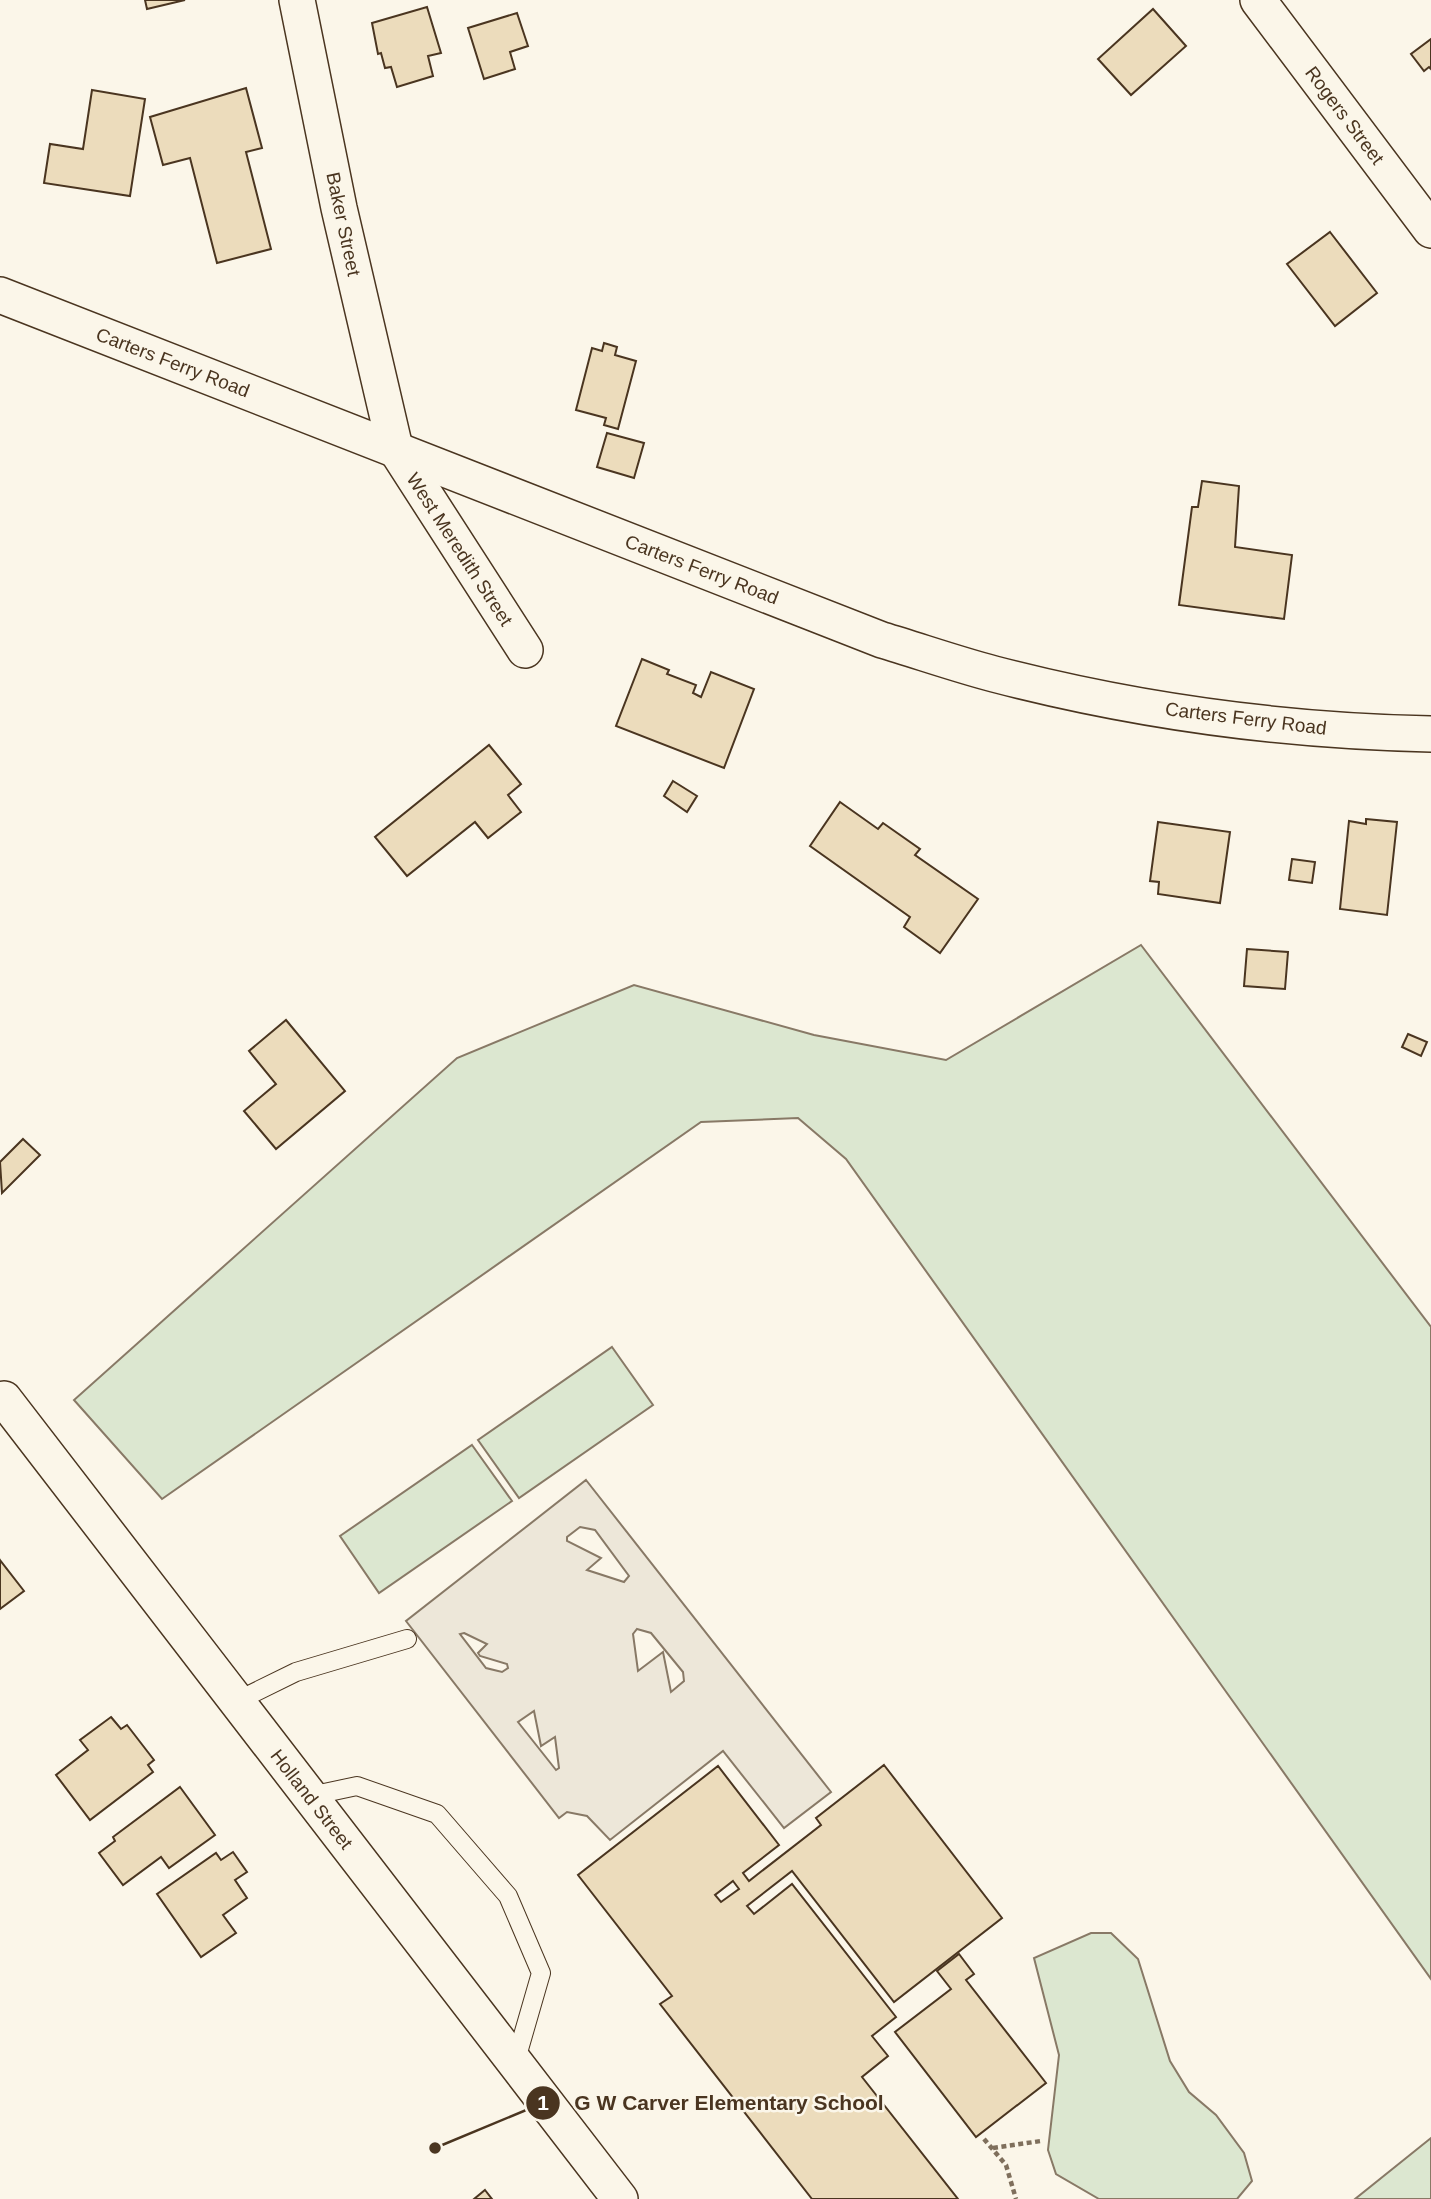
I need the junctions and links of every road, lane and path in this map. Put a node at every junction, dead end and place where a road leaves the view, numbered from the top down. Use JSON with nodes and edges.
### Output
{"nodes":[{"id":1,"x":297,"y":0,"type":"edge"},
{"id":2,"x":1258,"y":0,"type":"edge"},
{"id":3,"x":1431,"y":230,"type":"edge"},
{"id":4,"x":0,"y":295,"type":"edge"},
{"id":5,"x":395,"y":448,"type":"junction"},
{"id":6,"x":525,"y":650,"type":"dead end"},
{"id":7,"x":1431,"y":734,"type":"edge"},
{"id":8,"x":2,"y":1400,"type":"edge"},
{"id":9,"x":407,"y":1639,"type":"dead end"},
{"id":10,"x":237,"y":1701,"type":"junction"},
{"id":11,"x":310,"y":1796,"type":"junction"},
{"id":12,"x":515,"y":2063,"type":"junction"},
{"id":13,"x":984,"y":2139,"type":"dead end"},
{"id":14,"x":1041,"y":2141,"type":"dead end"},
{"id":15,"x":992,"y":2148,"type":"junction"},
{"id":16,"x":620,"y":2199,"type":"edge"},
{"id":17,"x":1016,"y":2199,"type":"edge"}],
"edges":[{"from":1,"to":5,"type":"street","name":"Baker Street"},
{"from":2,"to":3,"type":"street","name":"Rogers Street"},
{"from":4,"to":5,"type":"street","name":"Carters Ferry Road"},
{"from":5,"to":6,"type":"street","name":"West Meredith Street"},
{"from":5,"to":7,"type":"street","name":"Carters Ferry Road"},
{"from":8,"to":10,"type":"street","name":"Holland Street"},
{"from":9,"to":10,"type":"lane"},
{"from":10,"to":11,"type":"street","name":"Holland Street"},
{"from":11,"to":12,"type":"street","name":"Holland Street"},
{"from":11,"to":12,"type":"lane"},
{"from":12,"to":16,"type":"street","name":"Holland Street"},
{"from":13,"to":15,"type":"path"},
{"from":14,"to":15,"type":"path"},
{"from":15,"to":17,"type":"path"}]}
